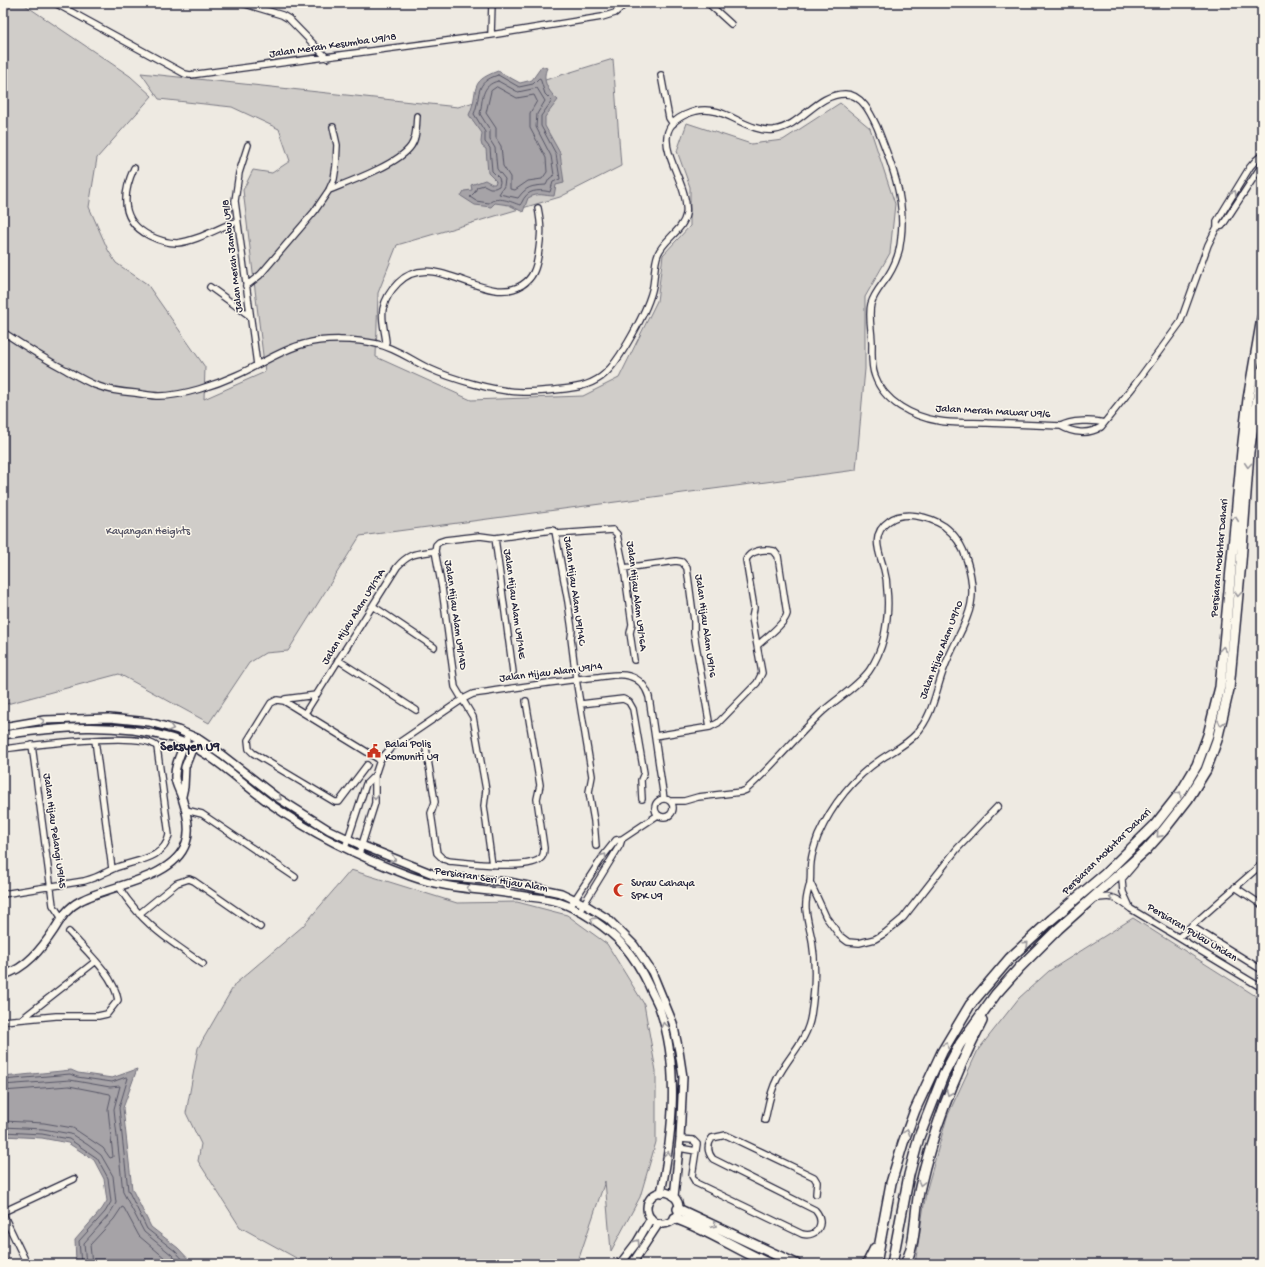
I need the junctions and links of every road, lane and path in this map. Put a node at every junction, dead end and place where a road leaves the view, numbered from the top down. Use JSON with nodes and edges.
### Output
{"nodes":[{"id":1,"x":55,"y":3,"type":"edge"},
{"id":2,"x":242,"y":3,"type":"edge"},
{"id":3,"x":492,"y":3,"type":"edge"},
{"id":4,"x":626,"y":3,"type":"edge"},
{"id":5,"x":708,"y":3,"type":"edge"},
{"id":6,"x":730,"y":24,"type":"dead end"},
{"id":7,"x":491,"y":35,"type":"junction"},
{"id":8,"x":327,"y":58,"type":"junction"},
{"id":9,"x":661,"y":75,"type":"dead end"},
{"id":10,"x":417,"y":116,"type":"dead end"},
{"id":11,"x":673,"y":124,"type":"junction"},
{"id":12,"x":333,"y":127,"type":"dead end"},
{"id":13,"x":248,"y":145,"type":"dead end"},
{"id":14,"x":1262,"y":155,"type":"edge"},
{"id":15,"x":1262,"y":165,"type":"edge"},
{"id":16,"x":134,"y":168,"type":"dead end"},
{"id":17,"x":328,"y":190,"type":"junction"},
{"id":18,"x":538,"y":208,"type":"dead end"},
{"id":19,"x":237,"y":221,"type":"junction"},
{"id":20,"x":1218,"y":227,"type":"junction"},
{"id":21,"x":246,"y":286,"type":"junction"},
{"id":22,"x":210,"y":287,"type":"dead end"},
{"id":23,"x":250,"y":316,"type":"junction"},
{"id":24,"x":1262,"y":318,"type":"edge"},
{"id":25,"x":3,"y":332,"type":"edge"},
{"id":26,"x":384,"y":346,"type":"junction"},
{"id":27,"x":257,"y":365,"type":"junction"},
{"id":28,"x":1262,"y":371,"type":"edge"},
{"id":29,"x":1104,"y":423,"type":"junction"},
{"id":30,"x":1061,"y":426,"type":"junction"},
{"id":31,"x":555,"y":532,"type":"junction"},
{"id":32,"x":495,"y":538,"type":"junction"},
{"id":33,"x":435,"y":551,"type":"junction"},
{"id":34,"x":624,"y":568,"type":"junction"},
{"id":35,"x":372,"y":606,"type":"junction"},
{"id":36,"x":758,"y":645,"type":"junction"},
{"id":37,"x":434,"y":647,"type":"dead end"},
{"id":38,"x":338,"y":660,"type":"junction"},
{"id":39,"x":634,"y":660,"type":"dead end"},
{"id":40,"x":513,"y":672,"type":"dead end"},
{"id":41,"x":576,"y":679,"type":"junction"},
{"id":42,"x":316,"y":695,"type":"junction"},
{"id":43,"x":463,"y":699,"type":"junction"},
{"id":44,"x":284,"y":701,"type":"junction"},
{"id":45,"x":526,"y":701,"type":"dead end"},
{"id":46,"x":581,"y":704,"type":"junction"},
{"id":47,"x":416,"y":710,"type":"dead end"},
{"id":48,"x":305,"y":713,"type":"junction"},
{"id":49,"x":3,"y":726,"type":"edge"},
{"id":50,"x":710,"y":727,"type":"junction"},
{"id":51,"x":3,"y":735,"type":"edge"},
{"id":52,"x":189,"y":735,"type":"junction"},
{"id":53,"x":656,"y":736,"type":"junction"},
{"id":54,"x":197,"y":738,"type":"junction"},
{"id":55,"x":174,"y":739,"type":"junction"},
{"id":56,"x":95,"y":740,"type":"junction"},
{"id":57,"x":185,"y":744,"type":"junction"},
{"id":58,"x":32,"y":745,"type":"junction"},
{"id":59,"x":193,"y":747,"type":"junction"},
{"id":60,"x":426,"y":748,"type":"dead end"},
{"id":61,"x":3,"y":749,"type":"edge"},
{"id":62,"x":207,"y":756,"type":"junction"},
{"id":63,"x":180,"y":757,"type":"junction"},
{"id":64,"x":188,"y":759,"type":"junction"},
{"id":65,"x":380,"y":760,"type":"junction"},
{"id":66,"x":367,"y":765,"type":"dead end"},
{"id":67,"x":375,"y":775,"type":"junction"},
{"id":68,"x":182,"y":796,"type":"junction"},
{"id":69,"x":642,"y":798,"type":"dead end"},
{"id":70,"x":667,"y":800,"type":"junction"},
{"id":71,"x":684,"y":801,"type":"junction"},
{"id":72,"x":998,"y":806,"type":"dead end"},
{"id":73,"x":186,"y":810,"type":"junction"},
{"id":74,"x":673,"y":812,"type":"junction"},
{"id":75,"x":658,"y":815,"type":"junction"},
{"id":76,"x":348,"y":839,"type":"junction"},
{"id":77,"x":622,"y":839,"type":"junction"},
{"id":78,"x":361,"y":845,"type":"junction"},
{"id":79,"x":596,"y":846,"type":"dead end"},
{"id":80,"x":345,"y":848,"type":"junction"},
{"id":81,"x":1146,"y":850,"type":"junction"},
{"id":82,"x":359,"y":854,"type":"junction"},
{"id":83,"x":1262,"y":864,"type":"edge"},
{"id":84,"x":492,"y":865,"type":"junction"},
{"id":85,"x":112,"y":869,"type":"junction"},
{"id":86,"x":295,"y":877,"type":"dead end"},
{"id":87,"x":810,"y":882,"type":"junction"},
{"id":88,"x":119,"y":886,"type":"junction"},
{"id":89,"x":51,"y":887,"type":"junction"},
{"id":90,"x":1235,"y":887,"type":"junction"},
{"id":91,"x":3,"y":894,"type":"edge"},
{"id":92,"x":574,"y":900,"type":"junction"},
{"id":93,"x":1090,"y":900,"type":"junction"},
{"id":94,"x":584,"y":904,"type":"junction"},
{"id":95,"x":1262,"y":905,"type":"edge"},
{"id":96,"x":570,"y":907,"type":"junction"},
{"id":97,"x":1131,"y":909,"type":"junction"},
{"id":98,"x":580,"y":912,"type":"junction"},
{"id":99,"x":138,"y":914,"type":"junction"},
{"id":100,"x":61,"y":917,"type":"junction"},
{"id":101,"x":1191,"y":926,"type":"junction"},
{"id":102,"x":260,"y":928,"type":"dead end"},
{"id":103,"x":69,"y":932,"type":"dead end"},
{"id":104,"x":1179,"y":937,"type":"junction"},
{"id":105,"x":96,"y":961,"type":"junction"},
{"id":106,"x":203,"y":964,"type":"dead end"},
{"id":107,"x":1262,"y":970,"type":"edge"},
{"id":108,"x":3,"y":975,"type":"edge"},
{"id":109,"x":1262,"y":988,"type":"edge"},
{"id":110,"x":996,"y":994,"type":"junction"},
{"id":111,"x":21,"y":1019,"type":"junction"},
{"id":112,"x":3,"y":1022,"type":"edge"},
{"id":113,"x":766,"y":1120,"type":"dead end"},
{"id":114,"x":680,"y":1139,"type":"junction"},
{"id":115,"x":680,"y":1148,"type":"junction"},
{"id":116,"x":696,"y":1151,"type":"junction"},
{"id":117,"x":74,"y":1178,"type":"dead end"},
{"id":118,"x":661,"y":1192,"type":"junction"},
{"id":119,"x":816,"y":1194,"type":"dead end"},
{"id":120,"x":674,"y":1197,"type":"junction"},
{"id":121,"x":678,"y":1209,"type":"junction"},
{"id":122,"x":3,"y":1213,"type":"edge"},
{"id":123,"x":650,"y":1218,"type":"junction"},
{"id":124,"x":675,"y":1218,"type":"junction"},
{"id":125,"x":658,"y":1223,"type":"junction"},
{"id":126,"x":881,"y":1234,"type":"junction"},
{"id":127,"x":898,"y":1234,"type":"junction"},
{"id":128,"x":733,"y":1244,"type":"junction"},
{"id":129,"x":27,"y":1264,"type":"edge"},
{"id":130,"x":620,"y":1264,"type":"edge"},
{"id":131,"x":632,"y":1264,"type":"edge"},
{"id":132,"x":770,"y":1264,"type":"edge"},
{"id":133,"x":782,"y":1264,"type":"edge"},
{"id":134,"x":796,"y":1264,"type":"edge"},
{"id":135,"x":867,"y":1264,"type":"edge"},
{"id":136,"x":876,"y":1264,"type":"edge"},
{"id":137,"x":892,"y":1264,"type":"edge"},
{"id":138,"x":898,"y":1264,"type":"edge"},
{"id":139,"x":905,"y":1264,"type":"edge"}],
"edges":[{"from":1,"to":8,"type":"street","name":"Jalan Merah Kesumba U9/18"},
{"from":2,"to":8,"type":"street"},
{"from":3,"to":7,"type":"street"},
{"from":4,"to":7,"type":"street","name":"Jalan Merah Kesumba U9/18"},
{"from":5,"to":6,"type":"street"},
{"from":7,"to":8,"type":"street","name":"Jalan Merah Kesumba U9/18"},
{"from":9,"to":11,"type":"street"},
{"from":10,"to":17,"type":"street"},
{"from":11,"to":26,"type":"street"},
{"from":11,"to":30,"type":"street","name":"Jalan Merah Mawar U9/6"},
{"from":12,"to":17,"type":"street"},
{"from":13,"to":19,"type":"street","name":"Jalan Merah Jambu U9/8"},
{"from":20,"to":14,"type":"street","name":"Jalan Merah Mawar U9/6","one_way":true},
{"from":15,"to":20,"type":"street","name":"Jalan Merah Mawar U9/6"},
{"from":16,"to":19,"type":"street"},
{"from":17,"to":21,"type":"street"},
{"from":18,"to":26,"type":"street"},
{"from":19,"to":21,"type":"street","name":"Jalan Merah Jambu U9/8"},
{"from":20,"to":29,"type":"street","name":"Jalan Merah Mawar U9/6"},
{"from":21,"to":23,"type":"street","name":"Jalan Merah Jambu U9/8"},
{"from":22,"to":23,"type":"street"},
{"from":23,"to":27,"type":"street","name":"Jalan Merah Jambu U9/8"},
{"from":126,"to":24,"type":"main road","name":"Persiaran Mokhtar Dahari","one_way":true},
{"from":25,"to":27,"type":"street"},
{"from":26,"to":27,"type":"street"},
{"from":28,"to":81,"type":"main road","name":"Persiaran Mokhtar Dahari","one_way":true},
{"from":29,"to":30,"type":"street","name":"Jalan Merah Mawar U9/6"},
{"from":29,"to":30,"type":"street","name":"Jalan Merah Mawar U9/6"},
{"from":31,"to":32,"type":"street"},
{"from":31,"to":34,"type":"street","name":"Jalan Hijau Alam U9/16A"},
{"from":31,"to":41,"type":"street","name":"Jalan Hijau Alam U9/14C"},
{"from":32,"to":33,"type":"street","name":"Jalan Hijau Alam U9/14D"},
{"from":32,"to":40,"type":"street","name":"Jalan Hijau Alam U9/14E"},
{"from":33,"to":35,"type":"street","name":"Jalan Hijau Alam U9/17A"},
{"from":33,"to":43,"type":"street","name":"Jalan Hijau Alam U9/14D"},
{"from":34,"to":39,"type":"street","name":"Jalan Hijau Alam U9/16A"},
{"from":34,"to":50,"type":"street","name":"Jalan Hijau Alam U9/16"},
{"from":35,"to":37,"type":"street"},
{"from":35,"to":38,"type":"street","name":"Jalan Hijau Alam U9/17A"},
{"from":36,"to":36,"type":"street"},
{"from":36,"to":50,"type":"street"},
{"from":38,"to":42,"type":"street","name":"Jalan Hijau Alam U9/17A"},
{"from":38,"to":47,"type":"street"},
{"from":41,"to":43,"type":"street","name":"Jalan Hijau Alam U9/14"},
{"from":41,"to":46,"type":"street","name":"Jalan Hijau Alam U9/14C"},
{"from":41,"to":53,"type":"street","name":"Jalan Hijau Alam U9/14"},
{"from":42,"to":44,"type":"street"},
{"from":42,"to":48,"type":"street","name":"Jalan Hijau Alam U9/17A"},
{"from":43,"to":65,"type":"street","name":"Jalan Hijau Alam U9/14"},
{"from":43,"to":84,"type":"street","name":"Jalan Hijau Alam U9/14D"},
{"from":44,"to":48,"type":"street"},
{"from":44,"to":66,"type":"street"},
{"from":45,"to":84,"type":"street"},
{"from":46,"to":69,"type":"street"},
{"from":46,"to":79,"type":"street","name":"Jalan Hijau Alam U9/14C"},
{"from":48,"to":65,"type":"street"},
{"from":49,"to":52,"type":"street","name":"Persiaran Seri Hijau Alam","one_way":true},
{"from":50,"to":53,"type":"street"},
{"from":51,"to":55,"type":"street","name":"Persiaran Seri Hijau Alam"},
{"from":52,"to":54,"type":"street","name":"Persiaran Seri Hijau Alam"},
{"from":52,"to":57,"type":"street"},
{"from":53,"to":70,"type":"street","name":"Jalan Hijau Alam U9/14"},
{"from":54,"to":59,"type":"street"},
{"from":54,"to":76,"type":"street","name":"Persiaran Seri Hijau Alam","one_way":true},
{"from":55,"to":57,"type":"street","name":"Persiaran Seri Hijau Alam"},
{"from":55,"to":63,"type":"street"},
{"from":56,"to":58,"type":"street"},
{"from":56,"to":85,"type":"street"},
{"from":56,"to":85,"type":"street"},
{"from":57,"to":59,"type":"street","name":"Persiaran Seri Hijau Alam"},
{"from":57,"to":63,"type":"street"},
{"from":58,"to":61,"type":"street"},
{"from":58,"to":89,"type":"street","name":"Jalan Hijau Pelangi U9/45"},
{"from":59,"to":62,"type":"street","name":"Persiaran Seri Hijau Alam"},
{"from":59,"to":64,"type":"street"},
{"from":60,"to":84,"type":"street"},
{"from":62,"to":64,"type":"street"},
{"from":62,"to":80,"type":"street","name":"Persiaran Seri Hijau Alam"},
{"from":63,"to":68,"type":"street"},
{"from":64,"to":68,"type":"street"},
{"from":65,"to":67,"type":"street","name":"Jalan Hijau Alam U9/14"},
{"from":67,"to":76,"type":"street"},
{"from":67,"to":78,"type":"street","one_way":true},
{"from":68,"to":73,"type":"street"},
{"from":70,"to":71,"type":"street","name":"Jalan Hijau Alam U9/10"},
{"from":70,"to":74,"type":"street"},
{"from":70,"to":75,"type":"street"},
{"from":71,"to":74,"type":"street"},
{"from":71,"to":87,"type":"street","name":"Jalan Hijau Alam U9/10"},
{"from":72,"to":87,"type":"street","name":"Jalan Hijau Alam U9/10"},
{"from":73,"to":86,"type":"street"},
{"from":73,"to":88,"type":"street"},
{"from":74,"to":75,"type":"street"},
{"from":75,"to":77,"type":"street"},
{"from":76,"to":78,"type":"street","name":"Persiaran Seri Hijau Alam"},
{"from":76,"to":80,"type":"street"},
{"from":92,"to":77,"type":"street","one_way":true},
{"from":77,"to":94,"type":"street"},
{"from":78,"to":82,"type":"street"},
{"from":78,"to":92,"type":"street","name":"Persiaran Seri Hijau Alam","one_way":true},
{"from":80,"to":82,"type":"street","name":"Persiaran Seri Hijau Alam"},
{"from":81,"to":93,"type":"main road","name":"Persiaran Mokhtar Dahari"},
{"from":81,"to":97,"type":"street"},
{"from":96,"to":82,"type":"street","name":"Persiaran Seri Hijau Alam","one_way":true},
{"from":83,"to":90,"type":"street"},
{"from":85,"to":89,"type":"street"},
{"from":87,"to":113,"type":"street","name":"Jalan Hijau Alam U9/10"},
{"from":88,"to":99,"type":"street"},
{"from":88,"to":100,"type":"street"},
{"from":89,"to":91,"type":"street"},
{"from":89,"to":100,"type":"street","name":"Jalan Hijau Pelangi U9/45"},
{"from":90,"to":95,"type":"street"},
{"from":90,"to":101,"type":"street"},
{"from":92,"to":94,"type":"street","name":"Persiaran Seri Hijau Alam"},
{"from":92,"to":96,"type":"street"},
{"from":97,"to":93,"type":"street","name":"Persiaran Pulau Undan","one_way":true},
{"from":93,"to":110,"type":"main road","name":"Persiaran Mokhtar Dahari"},
{"from":94,"to":98,"type":"street"},
{"from":94,"to":114,"type":"street","name":"Persiaran Seri Hijau Alam"},
{"from":96,"to":98,"type":"street","name":"Persiaran Seri Hijau Alam"},
{"from":97,"to":104,"type":"street","name":"Persiaran Pulau Undan"},
{"from":118,"to":98,"type":"street","name":"Persiaran Seri Hijau Alam","one_way":true},
{"from":99,"to":102,"type":"street"},
{"from":99,"to":106,"type":"street"},
{"from":100,"to":108,"type":"street"},
{"from":101,"to":104,"type":"street"},
{"from":101,"to":107,"type":"street"},
{"from":103,"to":105,"type":"street"},
{"from":104,"to":109,"type":"street","name":"Persiaran Pulau Undan"},
{"from":105,"to":111,"type":"street"},
{"from":105,"to":111,"type":"street"},
{"from":110,"to":127,"type":"main road","name":"Persiaran Mokhtar Dahari"},
{"from":110,"to":139,"type":"main road","one_way":true},
{"from":111,"to":112,"type":"street"},
{"from":114,"to":115,"type":"street","name":"Persiaran Seri Hijau Alam"},
{"from":114,"to":116,"type":"street"},
{"from":115,"to":116,"type":"street"},
{"from":115,"to":120,"type":"street","name":"Persiaran Seri Hijau Alam"},
{"from":116,"to":119,"type":"street"},
{"from":117,"to":122,"type":"street"},
{"from":118,"to":120,"type":"street"},
{"from":118,"to":123,"type":"street"},
{"from":120,"to":121,"type":"street"},
{"from":121,"to":124,"type":"street"},
{"from":121,"to":134,"type":"main road","one_way":true},
{"from":122,"to":129,"type":"street"},
{"from":123,"to":125,"type":"street"},
{"from":130,"to":123,"type":"street","one_way":true},
{"from":124,"to":125,"type":"street"},
{"from":124,"to":128,"type":"main road"},
{"from":125,"to":131,"type":"street"},
{"from":126,"to":135,"type":"main road"},
{"from":126,"to":136,"type":"main road","name":"Persiaran Mokhtar Dahari"},
{"from":127,"to":137,"type":"main road","name":"Persiaran Mokhtar Dahari"},
{"from":127,"to":138,"type":"main road"},
{"from":128,"to":132,"type":"main road"},
{"from":128,"to":133,"type":"main road"}]}
